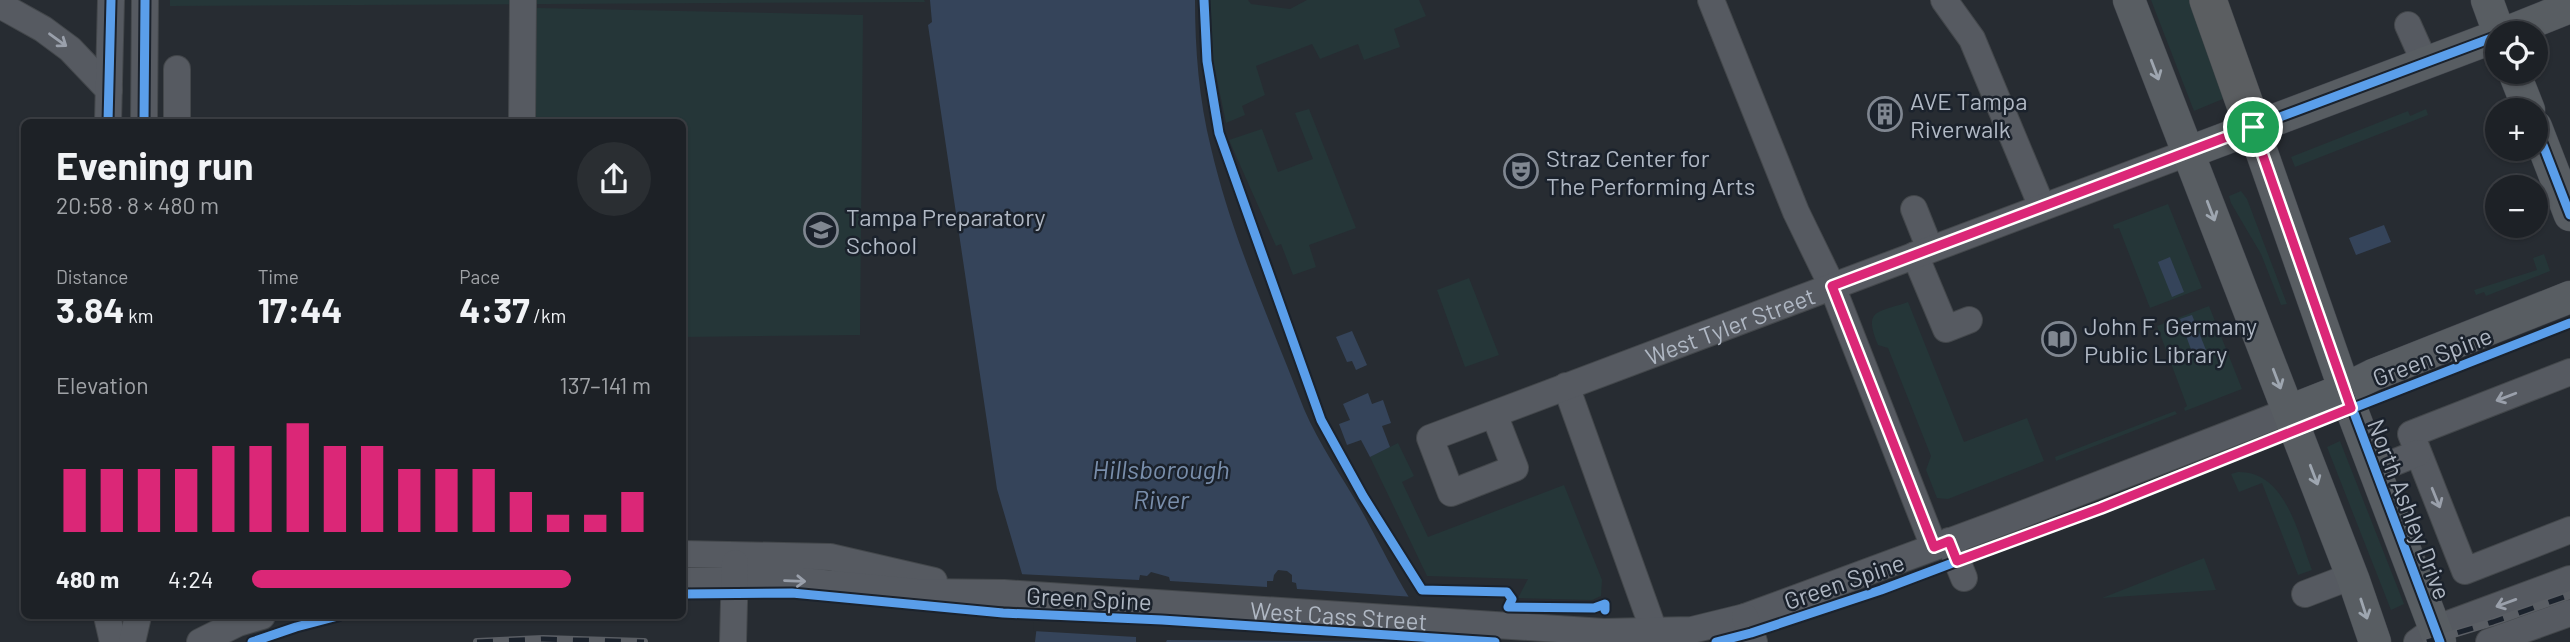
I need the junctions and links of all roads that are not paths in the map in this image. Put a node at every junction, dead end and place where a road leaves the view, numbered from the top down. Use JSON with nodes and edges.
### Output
{"nodes":[{"id":1,"x":111,"y":0,"type":"edge"},
{"id":2,"x":145,"y":0,"type":"edge"},
{"id":3,"x":523,"y":0,"type":"edge"},
{"id":4,"x":1711,"y":0,"type":"edge"},
{"id":5,"x":1944,"y":0,"type":"edge"},
{"id":6,"x":2129,"y":0,"type":"edge"},
{"id":7,"x":2208,"y":0,"type":"edge"},
{"id":8,"x":2487,"y":0,"type":"edge"},
{"id":9,"x":0,"y":5,"type":"edge"},
{"id":10,"x":2560,"y":6,"type":"edge"},
{"id":11,"x":2494,"y":21,"type":"edge"},
{"id":12,"x":2529,"y":21,"type":"edge"},
{"id":13,"x":2408,"y":25,"type":"dead end"},
{"id":14,"x":2485,"y":40,"type":"edge"},
{"id":15,"x":2425,"y":63,"type":"junction"},
{"id":16,"x":177,"y":69,"type":"dead end"},
{"id":17,"x":108,"y":89,"type":"junction"},
{"id":18,"x":108,"y":119,"type":"edge"},
{"id":19,"x":144,"y":119,"type":"edge"},
{"id":20,"x":177,"y":119,"type":"edge"},
{"id":21,"x":522,"y":119,"type":"edge"},
{"id":22,"x":2253,"y":127,"type":"junction"},
{"id":23,"x":2187,"y":153,"type":"junction"},
{"id":24,"x":2548,"y":158,"type":"edge"},
{"id":25,"x":2042,"y":207,"type":"junction"},
{"id":26,"x":1914,"y":209,"type":"dead end"},
{"id":27,"x":2570,"y":215,"type":"edge"},
{"id":28,"x":1923,"y":252,"type":"junction"},
{"id":29,"x":1832,"y":286,"type":"junction"},
{"id":30,"x":2570,"y":298,"type":"edge"},
{"id":31,"x":1969,"y":320,"type":"dead end"},
{"id":32,"x":2570,"y":372,"type":"edge"},
{"id":33,"x":1566,"y":386,"type":"junction"},
{"id":34,"x":2345,"y":389,"type":"junction"},
{"id":35,"x":2289,"y":411,"type":"junction"},
{"id":36,"x":1494,"y":414,"type":"dead end"},
{"id":37,"x":2418,"y":453,"type":"junction"},
{"id":38,"x":2375,"y":470,"type":"junction"},
{"id":39,"x":2570,"y":530,"type":"edge"},
{"id":40,"x":1941,"y":544,"type":"junction"},
{"id":41,"x":686,"y":555,"type":"edge"},
{"id":42,"x":735,"y":567,"type":"junction"},
{"id":43,"x":2352,"y":576,"type":"junction"},
{"id":44,"x":1964,"y":578,"type":"dead end"},
{"id":45,"x":2570,"y":579,"type":"edge"},
{"id":46,"x":686,"y":580,"type":"edge"},
{"id":47,"x":2305,"y":594,"type":"dead end"},
{"id":48,"x":2570,"y":613,"type":"edge"},
{"id":49,"x":1745,"y":617,"type":"junction"},
{"id":50,"x":108,"y":619,"type":"edge"},
{"id":51,"x":137,"y":619,"type":"edge"},
{"id":52,"x":237,"y":619,"type":"edge"},
{"id":53,"x":1654,"y":631,"type":"junction"},
{"id":54,"x":2431,"y":638,"type":"edge"},
{"id":55,"x":113,"y":642,"type":"edge"},
{"id":56,"x":132,"y":642,"type":"edge"},
{"id":57,"x":200,"y":642,"type":"edge"},
{"id":58,"x":733,"y":642,"type":"edge"},
{"id":59,"x":1754,"y":642,"type":"edge"},
{"id":60,"x":2375,"y":642,"type":"edge"},
{"id":61,"x":2488,"y":642,"type":"edge"}],
"edges":[{"from":1,"to":17,"type":"street"},
{"from":2,"to":19,"type":"street"},
{"from":3,"to":21,"type":"street"},
{"from":4,"to":29,"type":"street"},
{"from":5,"to":25,"type":"street"},
{"from":6,"to":23,"type":"main road","one_way":true},
{"from":7,"to":22,"type":"highway"},
{"from":8,"to":11,"type":"main road"},
{"from":9,"to":17,"type":"street","one_way":true},
{"from":10,"to":12,"type":"main road"},
{"from":13,"to":15,"type":"street"},
{"from":14,"to":15,"type":"main road","name":"West Tyler Street"},
{"from":15,"to":22,"type":"main road","name":"West Tyler Street"},
{"from":16,"to":20,"type":"street"},
{"from":17,"to":18,"type":"street"},
{"from":22,"to":23,"type":"main road","name":"West Tyler Street"},
{"from":22,"to":34,"type":"main road","name":"North Ashley Drive"},
{"from":23,"to":25,"type":"street","name":"West Tyler Street"},
{"from":23,"to":35,"type":"main road","one_way":true},
{"from":24,"to":27,"type":"main road"},
{"from":25,"to":28,"type":"street","name":"West Tyler Street"},
{"from":26,"to":28,"type":"street"},
{"from":28,"to":29,"type":"street","name":"West Tyler Street"},
{"from":28,"to":31,"type":"street"},
{"from":29,"to":33,"type":"street","name":"West Tyler Street"},
{"from":29,"to":40,"type":"street"},
{"from":30,"to":34,"type":"main road","name":"West Cass Street"},
{"from":32,"to":37,"type":"street","one_way":true},
{"from":33,"to":36,"type":"street","name":"West Tyler Street"},
{"from":33,"to":53,"type":"street"},
{"from":34,"to":35,"type":"main road","name":"West Cass Street"},
{"from":34,"to":38,"type":"main road","name":"North Ashley Drive"},
{"from":35,"to":40,"type":"street","name":"West Cass Street"},
{"from":35,"to":43,"type":"main road","one_way":true},
{"from":37,"to":38,"type":"street"},
{"from":37,"to":39,"type":"street","one_way":true},
{"from":38,"to":54,"type":"main road","name":"North Ashley Drive"},
{"from":40,"to":44,"type":"street"},
{"from":40,"to":49,"type":"street","name":"West Cass Street"},
{"from":41,"to":42,"type":"street","name":"West Cass Street"},
{"from":42,"to":46,"type":"street","name":"West Cass Street"},
{"from":42,"to":53,"type":"street","name":"West Cass Street"},
{"from":42,"to":58,"type":"street"},
{"from":43,"to":47,"type":"street"},
{"from":43,"to":60,"type":"main road","one_way":true},
{"from":45,"to":54,"type":"street","one_way":true},
{"from":48,"to":61,"type":"street"},
{"from":49,"to":53,"type":"street","name":"West Cass Street"},
{"from":49,"to":59,"type":"street"},
{"from":50,"to":55,"type":"street"},
{"from":51,"to":56,"type":"street"},
{"from":52,"to":57,"type":"street"}]}
